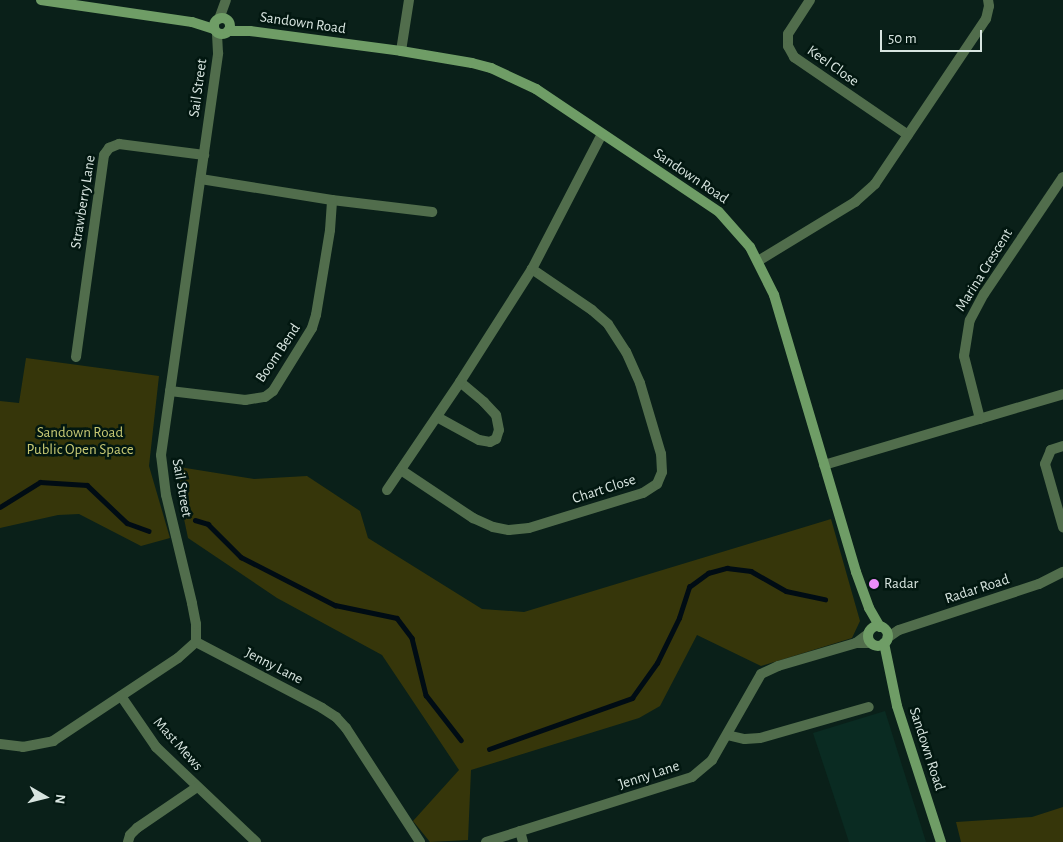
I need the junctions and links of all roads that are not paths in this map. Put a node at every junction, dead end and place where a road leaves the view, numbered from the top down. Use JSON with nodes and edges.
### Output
{"nodes":[{"id":1,"x":41,"y":0,"type":"edge"},
{"id":2,"x":226,"y":0,"type":"edge"},
{"id":3,"x":409,"y":0,"type":"edge"},
{"id":4,"x":810,"y":0,"type":"edge"},
{"id":5,"x":988,"y":0,"type":"edge"},
{"id":6,"x":81,"y":3,"type":"edge"},
{"id":7,"x":222,"y":26,"type":"junction"},
{"id":8,"x":401,"y":51,"type":"junction"},
{"id":9,"x":602,"y":134,"type":"junction"},
{"id":10,"x":908,"y":135,"type":"junction"},
{"id":11,"x":204,"y":154,"type":"junction"},
{"id":12,"x":1063,"y":177,"type":"edge"},
{"id":13,"x":201,"y":179,"type":"junction"},
{"id":14,"x":332,"y":200,"type":"junction"},
{"id":15,"x":432,"y":212,"type":"dead end"},
{"id":16,"x":758,"y":261,"type":"junction"},
{"id":17,"x":532,"y":269,"type":"junction"},
{"id":18,"x":76,"y":357,"type":"dead end"},
{"id":19,"x":460,"y":382,"type":"junction"},
{"id":20,"x":170,"y":391,"type":"junction"},
{"id":21,"x":1063,"y":394,"type":"edge"},
{"id":22,"x":438,"y":417,"type":"junction"},
{"id":23,"x":980,"y":419,"type":"junction"},
{"id":24,"x":1063,"y":446,"type":"edge"},
{"id":25,"x":824,"y":465,"type":"junction"},
{"id":26,"x":401,"y":470,"type":"junction"},
{"id":27,"x":387,"y":490,"type":"dead end"},
{"id":28,"x":1063,"y":526,"type":"edge"},
{"id":29,"x":1063,"y":572,"type":"edge"},
{"id":30,"x":878,"y":636,"type":"junction"},
{"id":31,"x":196,"y":642,"type":"junction"},
{"id":32,"x":121,"y":696,"type":"junction"},
{"id":33,"x":869,"y":707,"type":"dead end"},
{"id":34,"x":727,"y":735,"type":"junction"},
{"id":35,"x":0,"y":744,"type":"edge"},
{"id":36,"x":197,"y":787,"type":"junction"},
{"id":37,"x":520,"y":831,"type":"junction"},
{"id":38,"x":128,"y":842,"type":"edge"},
{"id":39,"x":256,"y":842,"type":"edge"},
{"id":40,"x":420,"y":842,"type":"edge"},
{"id":41,"x":486,"y":842,"type":"edge"},
{"id":42,"x":523,"y":842,"type":"edge"},
{"id":43,"x":941,"y":842,"type":"edge"}],
"edges":[{"from":1,"to":6,"type":"street","name":"Sandown Road"},
{"from":2,"to":7,"type":"street"},
{"from":3,"to":8,"type":"street"},
{"from":4,"to":10,"type":"street","name":"Keel Close"},
{"from":5,"to":10,"type":"street"},
{"from":6,"to":7,"type":"street","name":"Sandown Road"},
{"from":7,"to":8,"type":"street","name":"Sandown Road"},
{"from":7,"to":11,"type":"street","name":"Sail Street"},
{"from":8,"to":9,"type":"street","name":"Sandown Road"},
{"from":9,"to":16,"type":"street","name":"Sandown Road"},
{"from":9,"to":17,"type":"street"},
{"from":10,"to":16,"type":"street"},
{"from":11,"to":13,"type":"street","name":"Sail Street"},
{"from":11,"to":18,"type":"street","name":"Strawberry Lane"},
{"from":12,"to":23,"type":"street","name":"Marina Crescent"},
{"from":13,"to":14,"type":"street"},
{"from":13,"to":20,"type":"street","name":"Sail Street"},
{"from":14,"to":15,"type":"street"},
{"from":14,"to":20,"type":"street","name":"Boom Bend"},
{"from":16,"to":25,"type":"street","name":"Sandown Road"},
{"from":17,"to":19,"type":"street"},
{"from":17,"to":26,"type":"street","name":"Chart Close"},
{"from":19,"to":22,"type":"street"},
{"from":19,"to":22,"type":"street"},
{"from":20,"to":31,"type":"street","name":"Sail Street"},
{"from":21,"to":23,"type":"street"},
{"from":22,"to":26,"type":"street"},
{"from":23,"to":25,"type":"street"},
{"from":24,"to":28,"type":"street"},
{"from":25,"to":30,"type":"street","name":"Sandown Road"},
{"from":26,"to":27,"type":"street"},
{"from":29,"to":30,"type":"street","name":"Radar Road"},
{"from":30,"to":34,"type":"street","name":"Jenny Lane"},
{"from":30,"to":43,"type":"street","name":"Sandown Road"},
{"from":31,"to":32,"type":"street"},
{"from":31,"to":40,"type":"street","name":"Jenny Lane"},
{"from":32,"to":35,"type":"street"},
{"from":32,"to":36,"type":"street","name":"Mast Mews"},
{"from":33,"to":34,"type":"street"},
{"from":34,"to":37,"type":"street","name":"Jenny Lane"},
{"from":36,"to":38,"type":"street","name":"Mast Mews"},
{"from":36,"to":39,"type":"street","name":"Mast Mews"},
{"from":37,"to":41,"type":"street","name":"Jenny Lane"},
{"from":37,"to":42,"type":"street"}]}
